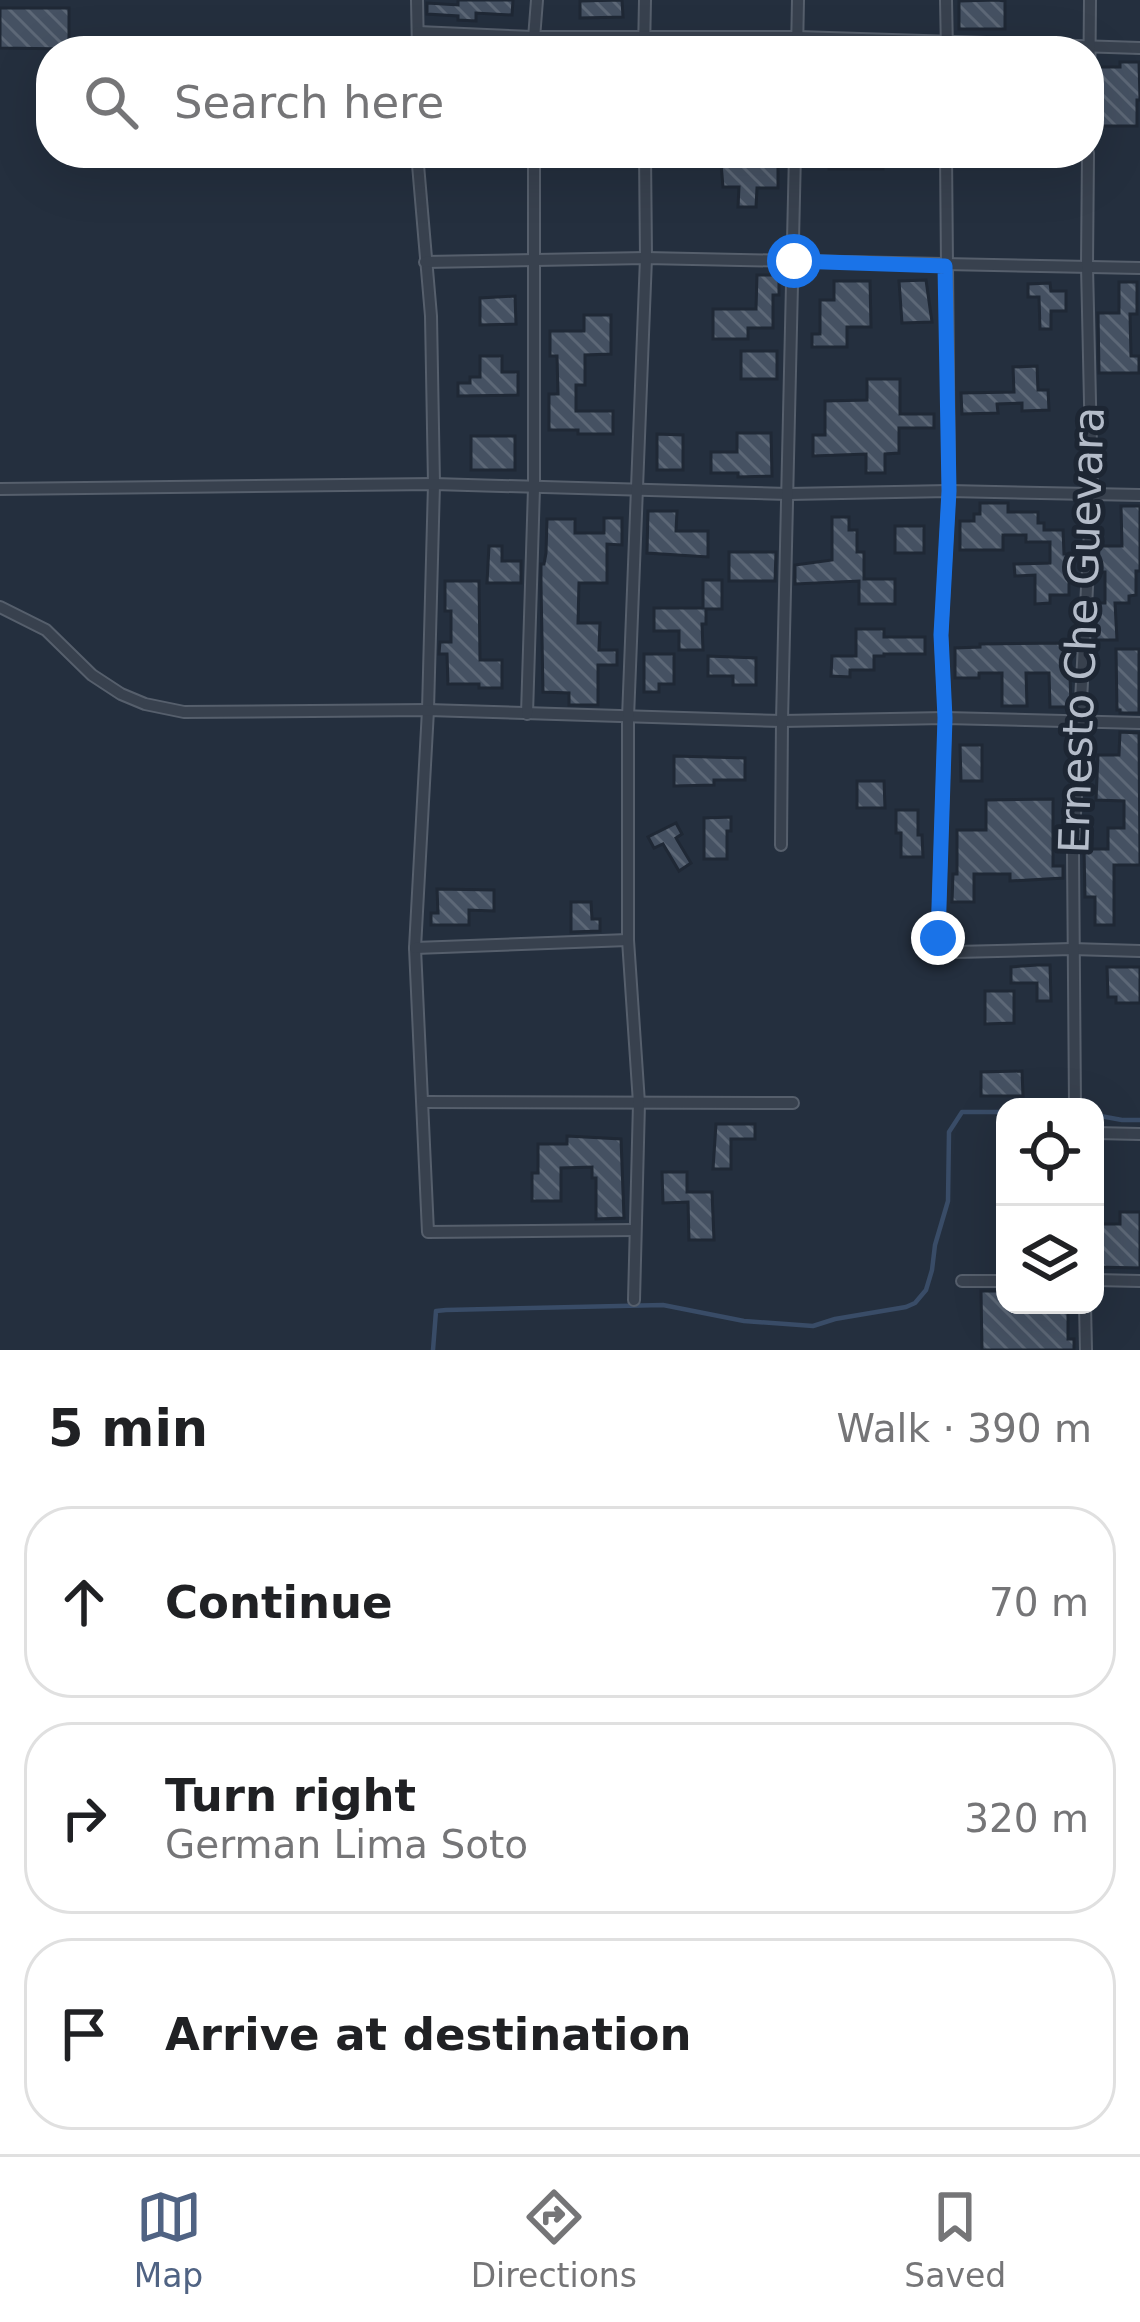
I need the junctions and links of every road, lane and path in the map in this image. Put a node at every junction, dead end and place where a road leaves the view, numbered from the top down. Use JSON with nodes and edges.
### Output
{"nodes":[{"id":1,"x":417,"y":0,"type":"edge"},
{"id":2,"x":537,"y":0,"type":"edge"},
{"id":3,"x":645,"y":0,"type":"edge"},
{"id":4,"x":798,"y":0,"type":"edge"},
{"id":5,"x":946,"y":0,"type":"edge"},
{"id":6,"x":1090,"y":0,"type":"edge"},
{"id":7,"x":418,"y":32,"type":"junction"},
{"id":8,"x":418,"y":36,"type":"edge"},
{"id":9,"x":456,"y":36,"type":"edge"},
{"id":10,"x":533,"y":36,"type":"edge"},
{"id":11,"x":644,"y":36,"type":"edge"},
{"id":12,"x":798,"y":36,"type":"edge"},
{"id":13,"x":947,"y":36,"type":"edge"},
{"id":14,"x":1090,"y":36,"type":"edge"},
{"id":15,"x":1104,"y":47,"type":"edge"},
{"id":16,"x":1140,"y":47,"type":"edge"},
{"id":17,"x":418,"y":168,"type":"edge"},
{"id":18,"x":534,"y":168,"type":"edge"},
{"id":19,"x":645,"y":168,"type":"edge"},
{"id":20,"x":795,"y":168,"type":"edge"},
{"id":21,"x":946,"y":168,"type":"edge"},
{"id":22,"x":1088,"y":168,"type":"edge"},
{"id":23,"x":646,"y":258,"type":"junction"},
{"id":24,"x":535,"y":259,"type":"junction"},
{"id":25,"x":794,"y":261,"type":"junction"},
{"id":26,"x":425,"y":262,"type":"junction"},
{"id":27,"x":945,"y":266,"type":"junction"},
{"id":28,"x":1087,"y":266,"type":"junction"},
{"id":29,"x":1140,"y":268,"type":"edge"},
{"id":30,"x":434,"y":484,"type":"junction"},
{"id":31,"x":534,"y":488,"type":"junction"},
{"id":32,"x":0,"y":489,"type":"edge"},
{"id":33,"x":637,"y":489,"type":"junction"},
{"id":34,"x":949,"y":491,"type":"junction"},
{"id":35,"x":1092,"y":493,"type":"junction"},
{"id":36,"x":788,"y":494,"type":"junction"},
{"id":37,"x":1140,"y":495,"type":"edge"},
{"id":38,"x":0,"y":607,"type":"edge"},
{"id":39,"x":428,"y":710,"type":"junction"},
{"id":40,"x":527,"y":714,"type":"junction"},
{"id":41,"x":628,"y":718,"type":"junction"},
{"id":42,"x":945,"y":718,"type":"junction"},
{"id":43,"x":782,"y":721,"type":"junction"},
{"id":44,"x":1080,"y":721,"type":"junction"},
{"id":45,"x":1140,"y":723,"type":"edge"},
{"id":46,"x":782,"y":845,"type":"dead end"},
{"id":47,"x":628,"y":940,"type":"junction"},
{"id":48,"x":415,"y":948,"type":"junction"},
{"id":49,"x":1072,"y":949,"type":"junction"},
{"id":50,"x":1140,"y":951,"type":"edge"},
{"id":51,"x":1075,"y":1098,"type":"edge"},
{"id":52,"x":423,"y":1102,"type":"junction"},
{"id":53,"x":639,"y":1103,"type":"junction"},
{"id":54,"x":794,"y":1103,"type":"dead end"},
{"id":55,"x":1104,"y":1133,"type":"edge"},
{"id":56,"x":1140,"y":1134,"type":"edge"},
{"id":57,"x":634,"y":1230,"type":"junction"},
{"id":58,"x":1104,"y":1280,"type":"edge"},
{"id":59,"x":962,"y":1281,"type":"dead end"},
{"id":60,"x":996,"y":1281,"type":"edge"},
{"id":61,"x":1140,"y":1281,"type":"edge"},
{"id":62,"x":634,"y":1300,"type":"dead end"},
{"id":63,"x":1085,"y":1314,"type":"edge"},
{"id":64,"x":1086,"y":1350,"type":"edge"}],
"edges":[{"from":1,"to":7,"type":"street"},
{"from":2,"to":10,"type":"street"},
{"from":3,"to":11,"type":"street"},
{"from":4,"to":12,"type":"street"},
{"from":5,"to":13,"type":"street"},
{"from":6,"to":14,"type":"street"},
{"from":7,"to":8,"type":"street"},
{"from":7,"to":9,"type":"street"},
{"from":15,"to":16,"type":"street"},
{"from":17,"to":26,"type":"street"},
{"from":18,"to":24,"type":"street"},
{"from":19,"to":23,"type":"street"},
{"from":20,"to":25,"type":"street"},
{"from":21,"to":27,"type":"street"},
{"from":22,"to":28,"type":"street","name":"Ernesto Che Guevara"},
{"from":23,"to":24,"type":"street"},
{"from":23,"to":25,"type":"street"},
{"from":23,"to":33,"type":"street"},
{"from":24,"to":26,"type":"street"},
{"from":24,"to":31,"type":"street"},
{"from":25,"to":27,"type":"street"},
{"from":25,"to":36,"type":"street"},
{"from":26,"to":30,"type":"street"},
{"from":27,"to":28,"type":"street"},
{"from":27,"to":34,"type":"street"},
{"from":28,"to":29,"type":"street"},
{"from":28,"to":35,"type":"street","name":"Ernesto Che Guevara"},
{"from":30,"to":31,"type":"street"},
{"from":30,"to":32,"type":"street"},
{"from":30,"to":39,"type":"street"},
{"from":31,"to":33,"type":"street"},
{"from":31,"to":40,"type":"street"},
{"from":33,"to":36,"type":"street"},
{"from":33,"to":41,"type":"street"},
{"from":34,"to":35,"type":"street"},
{"from":34,"to":36,"type":"street"},
{"from":34,"to":42,"type":"street"},
{"from":35,"to":37,"type":"street"},
{"from":35,"to":44,"type":"street","name":"Ernesto Che Guevara"},
{"from":36,"to":43,"type":"street"},
{"from":38,"to":39,"type":"street"},
{"from":39,"to":40,"type":"street"},
{"from":39,"to":48,"type":"street"},
{"from":40,"to":41,"type":"street"},
{"from":41,"to":43,"type":"street"},
{"from":41,"to":47,"type":"street"},
{"from":42,"to":43,"type":"street"},
{"from":42,"to":44,"type":"street"},
{"from":42,"to":49,"type":"street"},
{"from":43,"to":46,"type":"street"},
{"from":44,"to":45,"type":"street"},
{"from":44,"to":49,"type":"street","name":"Ernesto Che Guevara"},
{"from":47,"to":48,"type":"street"},
{"from":47,"to":53,"type":"street"},
{"from":48,"to":52,"type":"street"},
{"from":49,"to":50,"type":"street"},
{"from":49,"to":51,"type":"street","name":"Ernesto Che Guevara"},
{"from":52,"to":53,"type":"street"},
{"from":52,"to":57,"type":"street"},
{"from":53,"to":54,"type":"street"},
{"from":53,"to":57,"type":"street"},
{"from":55,"to":56,"type":"street"},
{"from":57,"to":62,"type":"street"},
{"from":58,"to":61,"type":"street"},
{"from":59,"to":60,"type":"street"},
{"from":63,"to":64,"type":"street"}]}
